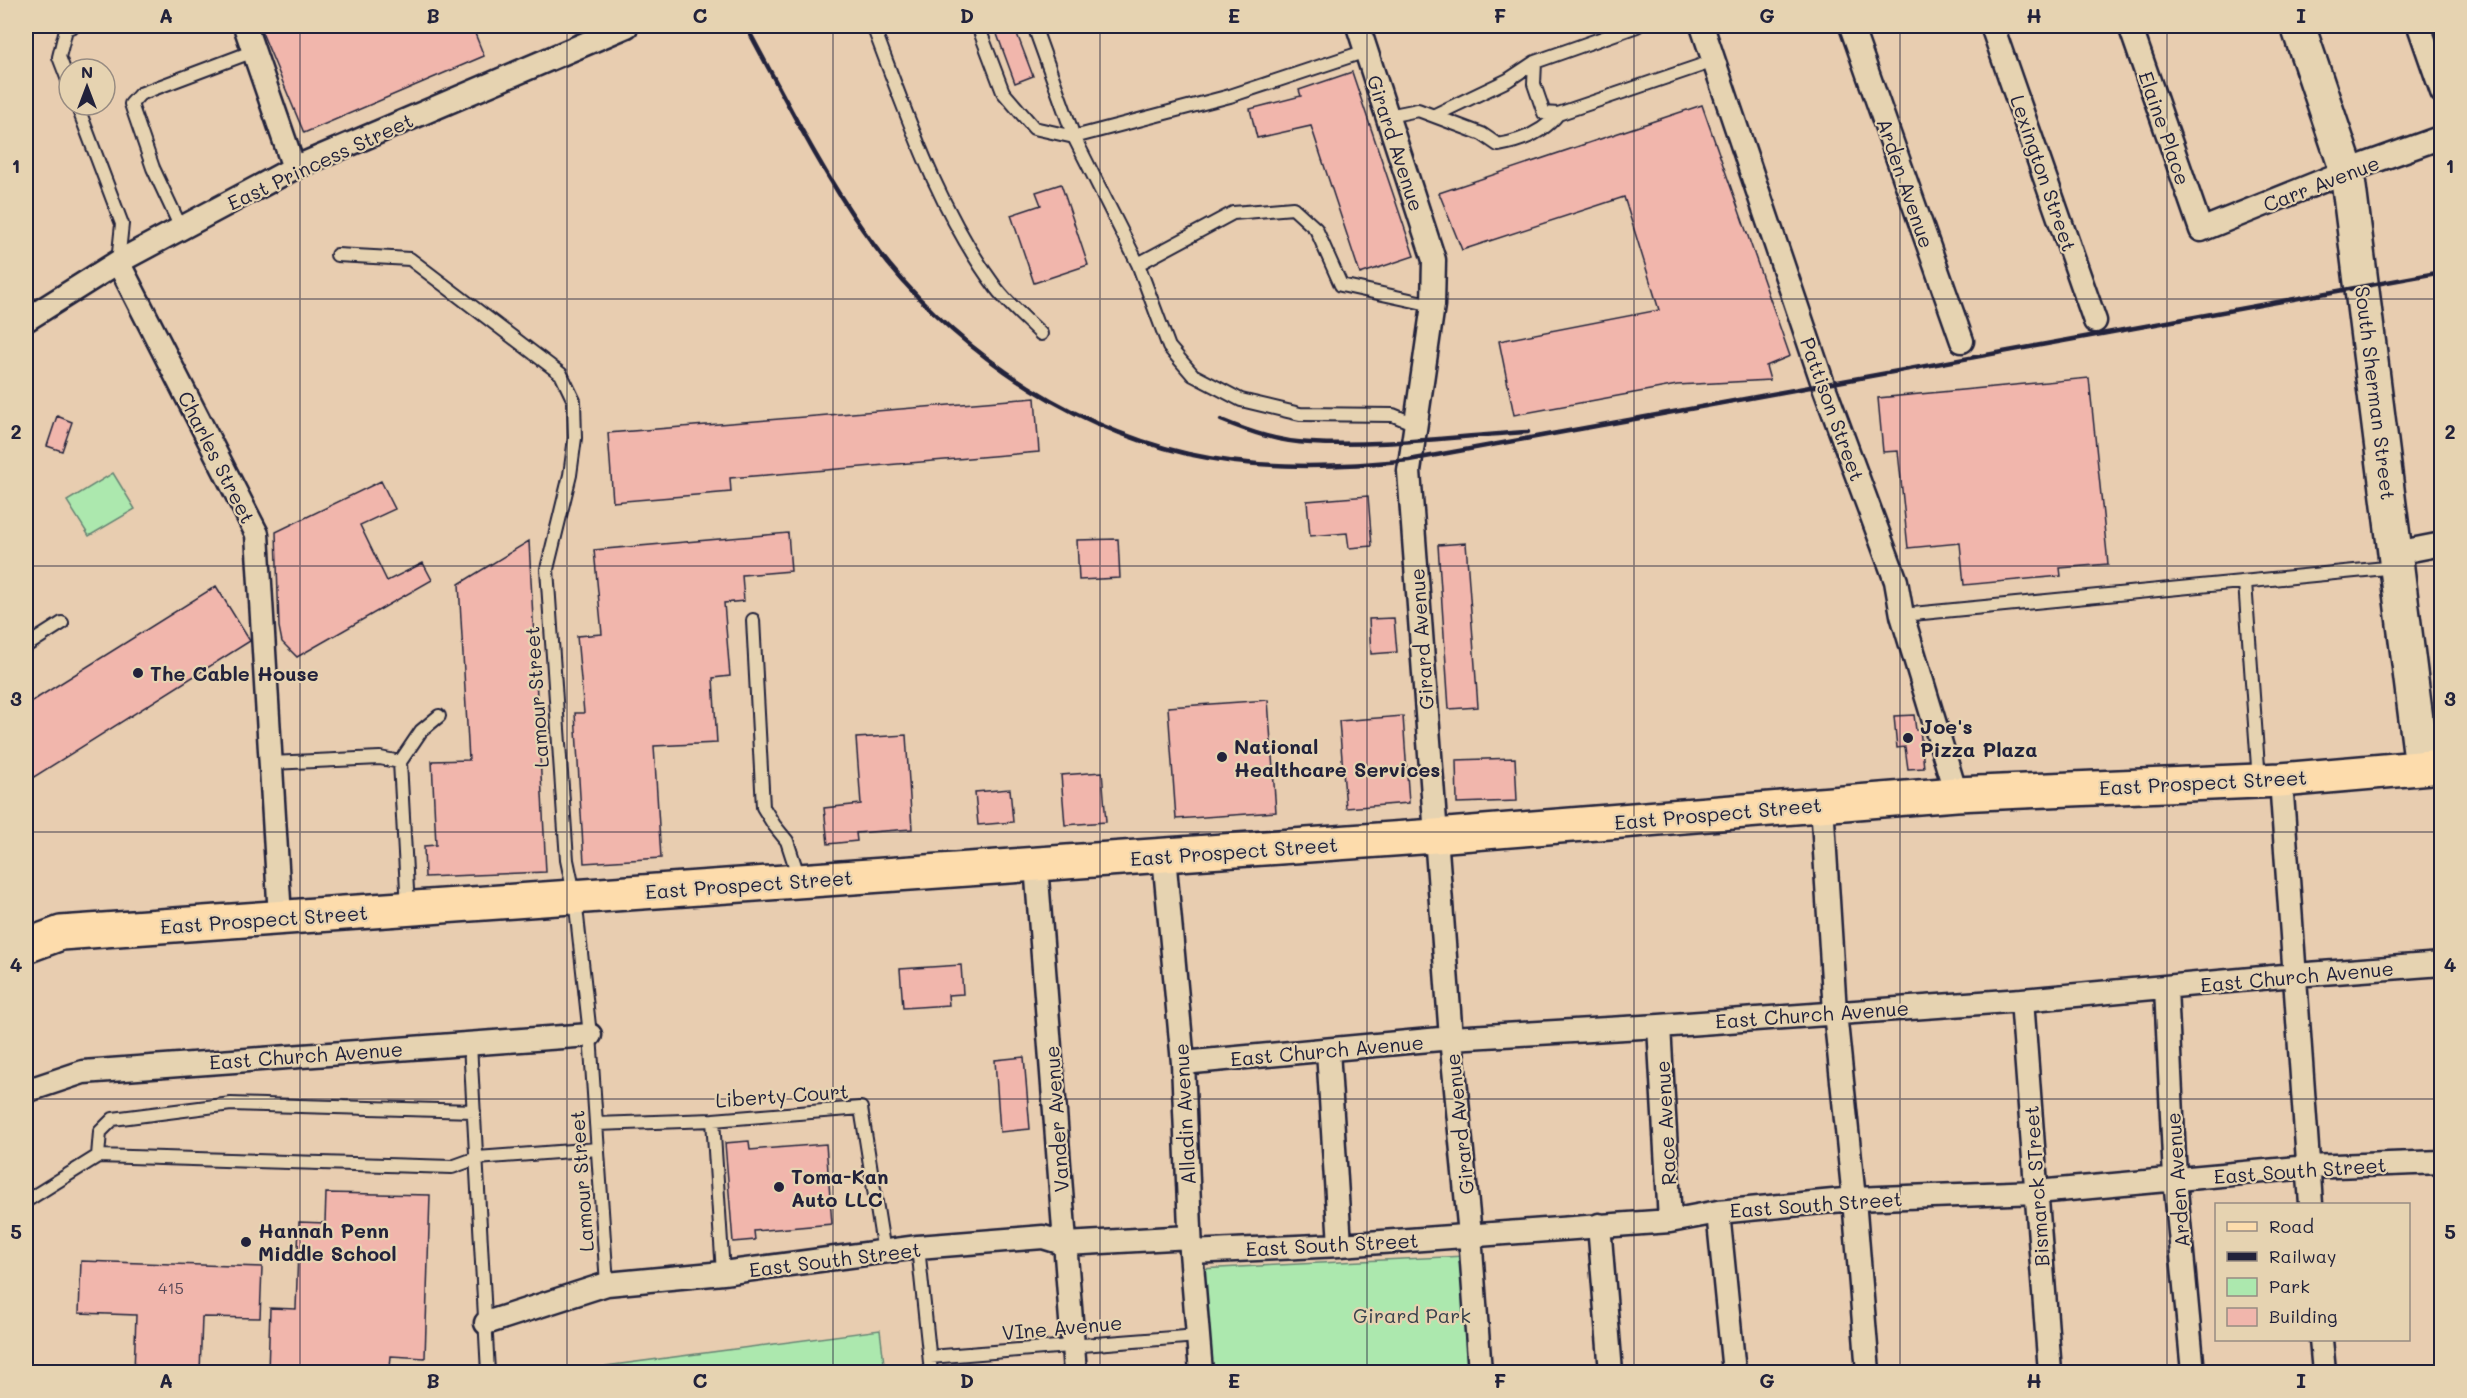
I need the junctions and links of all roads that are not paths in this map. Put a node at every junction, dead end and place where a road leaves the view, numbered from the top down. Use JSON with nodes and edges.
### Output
{"nodes":[{"id":1,"x":73,"y":26,"type":"edge"},
{"id":2,"x":245,"y":26,"type":"edge"},
{"id":3,"x":627,"y":26,"type":"edge"},
{"id":4,"x":873,"y":26,"type":"edge"},
{"id":5,"x":978,"y":26,"type":"edge"},
{"id":6,"x":1034,"y":26,"type":"edge"},
{"id":7,"x":1358,"y":26,"type":"edge"},
{"id":8,"x":1637,"y":26,"type":"edge"},
{"id":9,"x":1702,"y":26,"type":"edge"},
{"id":10,"x":1851,"y":26,"type":"edge"},
{"id":11,"x":1992,"y":26,"type":"edge"},
{"id":12,"x":2130,"y":26,"type":"edge"},
{"id":13,"x":2298,"y":26,"type":"edge"},
{"id":14,"x":2419,"y":26,"type":"edge"},
{"id":15,"x":254,"y":51,"type":"junction"},
{"id":16,"x":1366,"y":51,"type":"junction"},
{"id":17,"x":59,"y":57,"type":"edge"},
{"id":18,"x":1714,"y":61,"type":"junction"},
{"id":19,"x":1535,"y":62,"type":"junction"},
{"id":20,"x":2442,"y":92,"type":"edge"},
{"id":21,"x":1558,"y":114,"type":"junction"},
{"id":22,"x":1436,"y":115,"type":"junction"},
{"id":23,"x":1388,"y":116,"type":"junction"},
{"id":24,"x":82,"y":117,"type":"edge"},
{"id":25,"x":1074,"y":137,"type":"junction"},
{"id":26,"x":2442,"y":137,"type":"edge"},
{"id":27,"x":294,"y":168,"type":"junction"},
{"id":28,"x":2347,"y":171,"type":"junction"},
{"id":29,"x":181,"y":228,"type":"junction"},
{"id":30,"x":2201,"y":230,"type":"joint"},
{"id":31,"x":336,"y":255,"type":"dead end"},
{"id":32,"x":118,"y":262,"type":"junction"},
{"id":33,"x":1138,"y":264,"type":"junction"},
{"id":34,"x":1433,"y":305,"type":"junction"},
{"id":35,"x":26,"y":320,"type":"edge"},
{"id":36,"x":2096,"y":321,"type":"dead end"},
{"id":37,"x":1041,"y":334,"type":"dead end"},
{"id":38,"x":1962,"y":340,"type":"dead end"},
{"id":39,"x":1415,"y":423,"type":"junction"},
{"id":40,"x":2442,"y":544,"type":"edge"},
{"id":41,"x":2397,"y":560,"type":"junction"},
{"id":42,"x":2245,"y":582,"type":"junction"},
{"id":43,"x":1902,"y":615,"type":"junction"},
{"id":44,"x":753,"y":620,"type":"dead end"},
{"id":45,"x":62,"y":623,"type":"dead end"},
{"id":46,"x":26,"y":646,"type":"edge"},
{"id":47,"x":439,"y":716,"type":"dead end"},
{"id":48,"x":400,"y":762,"type":"junction"},
{"id":49,"x":271,"y":763,"type":"junction"},
{"id":50,"x":2432,"y":766,"type":"edge"},
{"id":51,"x":2270,"y":780,"type":"junction"},
{"id":52,"x":1956,"y":794,"type":"junction"},
{"id":53,"x":1822,"y":804,"type":"junction"},
{"id":54,"x":1436,"y":836,"type":"junction"},
{"id":55,"x":1164,"y":856,"type":"junction"},
{"id":56,"x":1036,"y":865,"type":"junction"},
{"id":57,"x":799,"y":880,"type":"junction"},
{"id":58,"x":575,"y":898,"type":"junction"},
{"id":59,"x":408,"y":910,"type":"junction"},
{"id":60,"x":280,"y":917,"type":"junction"},
{"id":61,"x":61,"y":933,"type":"junction"},
{"id":62,"x":26,"y":934,"type":"edge"},
{"id":63,"x":26,"y":946,"type":"edge"},
{"id":64,"x":2442,"y":964,"type":"edge"},
{"id":65,"x":2295,"y":975,"type":"junction"},
{"id":66,"x":2166,"y":988,"type":"junction"},
{"id":67,"x":2022,"y":1000,"type":"junction"},
{"id":68,"x":1835,"y":1012,"type":"junction"},
{"id":69,"x":1659,"y":1026,"type":"junction"},
{"id":70,"x":590,"y":1035,"type":"junction"},
{"id":71,"x":1451,"y":1038,"type":"junction"},
{"id":72,"x":470,"y":1044,"type":"junction"},
{"id":73,"x":1328,"y":1050,"type":"junction"},
{"id":74,"x":1183,"y":1063,"type":"junction"},
{"id":75,"x":26,"y":1091,"type":"edge"},
{"id":76,"x":474,"y":1111,"type":"junction"},
{"id":77,"x":713,"y":1120,"type":"junction"},
{"id":78,"x":596,"y":1124,"type":"junction"},
{"id":79,"x":598,"y":1149,"type":"junction"},
{"id":80,"x":98,"y":1156,"type":"junction"},
{"id":81,"x":477,"y":1158,"type":"junction"},
{"id":82,"x":2442,"y":1162,"type":"edge"},
{"id":83,"x":2308,"y":1167,"type":"junction"},
{"id":84,"x":2175,"y":1179,"type":"junction"},
{"id":85,"x":2037,"y":1192,"type":"junction"},
{"id":86,"x":1854,"y":1199,"type":"junction"},
{"id":87,"x":26,"y":1201,"type":"edge"},
{"id":88,"x":2311,"y":1203,"type":"edge"},
{"id":89,"x":1718,"y":1212,"type":"junction"},
{"id":90,"x":1670,"y":1221,"type":"junction"},
{"id":91,"x":1599,"y":1225,"type":"junction"},
{"id":92,"x":1470,"y":1235,"type":"junction"},
{"id":93,"x":1065,"y":1244,"type":"junction"},
{"id":94,"x":1190,"y":1245,"type":"junction"},
{"id":95,"x":1340,"y":1245,"type":"junction"},
{"id":96,"x":918,"y":1247,"type":"junction"},
{"id":97,"x":884,"y":1252,"type":"junction"},
{"id":98,"x":723,"y":1274,"type":"junction"},
{"id":99,"x":607,"y":1284,"type":"junction"},
{"id":100,"x":486,"y":1323,"type":"junction"},
{"id":101,"x":1198,"y":1336,"type":"junction"},
{"id":102,"x":2321,"y":1341,"type":"edge"},
{"id":103,"x":1073,"y":1345,"type":"junction"},
{"id":104,"x":930,"y":1357,"type":"junction"},
{"id":105,"x":488,"y":1372,"type":"edge"},
{"id":106,"x":931,"y":1372,"type":"edge"},
{"id":107,"x":1075,"y":1372,"type":"edge"},
{"id":108,"x":1201,"y":1372,"type":"edge"},
{"id":109,"x":1480,"y":1372,"type":"edge"},
{"id":110,"x":1611,"y":1372,"type":"edge"},
{"id":111,"x":1734,"y":1372,"type":"edge"},
{"id":112,"x":1868,"y":1372,"type":"edge"},
{"id":113,"x":2050,"y":1372,"type":"edge"},
{"id":114,"x":2193,"y":1372,"type":"edge"},
{"id":115,"x":2324,"y":1372,"type":"edge"}],
"edges":[{"from":1,"to":17,"type":"lane"},
{"from":2,"to":15,"type":"street"},
{"from":3,"to":27,"type":"street","name":"East Princess Street"},
{"from":4,"to":37,"type":"lane"},
{"from":5,"to":25,"type":"lane"},
{"from":6,"to":25,"type":"lane"},
{"from":7,"to":16,"type":"street","name":"Girard Avenue"},
{"from":8,"to":19,"type":"lane"},
{"from":9,"to":18,"type":"street","name":"Pattison Street"},
{"from":10,"to":38,"type":"street","name":"Arden Avenue"},
{"from":11,"to":36,"type":"street","name":"Lexington Street"},
{"from":12,"to":30,"type":"street","name":"Elaine Place"},
{"from":13,"to":28,"type":"main road","name":"South Sherman Street"},
{"from":14,"to":20,"type":"street"},
{"from":15,"to":27,"type":"street"},
{"from":15,"to":29,"type":"lane"},
{"from":16,"to":23,"type":"street","name":"Girard Avenue"},
{"from":16,"to":25,"type":"lane"},
{"from":18,"to":21,"type":"lane"},
{"from":18,"to":43,"type":"street","name":"Pattison Street"},
{"from":19,"to":21,"type":"lane"},
{"from":19,"to":22,"type":"lane"},
{"from":21,"to":22,"type":"lane"},
{"from":22,"to":23,"type":"lane"},
{"from":23,"to":34,"type":"street","name":"Girard Avenue"},
{"from":24,"to":32,"type":"lane"},
{"from":25,"to":33,"type":"lane"},
{"from":26,"to":28,"type":"street","name":"Carr Avenue"},
{"from":27,"to":29,"type":"street","name":"East Princess Street"},
{"from":28,"to":30,"type":"street","name":"Carr Avenue"},
{"from":28,"to":41,"type":"main road","name":"South Sherman Street"},
{"from":29,"to":32,"type":"street","name":"East Princess Street"},
{"from":31,"to":58,"type":"lane","name":"Lamour Street"},
{"from":32,"to":35,"type":"street","name":"East Princess Street"},
{"from":32,"to":49,"type":"street","name":"Charles Street"},
{"from":33,"to":34,"type":"lane"},
{"from":33,"to":39,"type":"lane"},
{"from":34,"to":39,"type":"street","name":"Girard Avenue"},
{"from":39,"to":54,"type":"street","name":"Girard Avenue"},
{"from":40,"to":41,"type":"street"},
{"from":41,"to":42,"type":"lane"},
{"from":41,"to":50,"type":"main road","name":"South Sherman Street"},
{"from":42,"to":43,"type":"lane"},
{"from":42,"to":51,"type":"lane"},
{"from":43,"to":52,"type":"street","name":"Pattison Street"},
{"from":44,"to":57,"type":"lane"},
{"from":45,"to":46,"type":"lane"},
{"from":47,"to":48,"type":"lane"},
{"from":48,"to":49,"type":"lane"},
{"from":48,"to":59,"type":"lane"},
{"from":49,"to":60,"type":"street","name":"Charles Street"},
{"from":50,"to":51,"type":"main road","name":"East Prospect Street"},
{"from":51,"to":52,"type":"main road","name":"East Prospect Street"},
{"from":51,"to":65,"type":"street"},
{"from":52,"to":53,"type":"main road","name":"East Prospect Street"},
{"from":53,"to":54,"type":"main road","name":"East Prospect Street"},
{"from":53,"to":68,"type":"street"},
{"from":54,"to":55,"type":"main road","name":"East Prospect Street"},
{"from":54,"to":71,"type":"street","name":"Girard Avenue"},
{"from":55,"to":56,"type":"main road","name":"East Prospect Street"},
{"from":55,"to":74,"type":"street","name":"Alladin Avenue"},
{"from":56,"to":57,"type":"main road","name":"East Prospect Street"},
{"from":56,"to":93,"type":"street","name":"Vander Avenue"},
{"from":57,"to":58,"type":"main road","name":"East Prospect Street"},
{"from":58,"to":59,"type":"main road","name":"East Prospect Street"},
{"from":58,"to":70,"type":"lane","name":"Lamour Street"},
{"from":59,"to":60,"type":"main road","name":"East Prospect Street"},
{"from":60,"to":61,"type":"main road","name":"East Prospect Street"},
{"from":61,"to":62,"type":"main road","name":"East Prospect Street"},
{"from":61,"to":63,"type":"main road"},
{"from":64,"to":65,"type":"street","name":"East Church Avenue"},
{"from":65,"to":66,"type":"street","name":"East Church Avenue"},
{"from":65,"to":83,"type":"street"},
{"from":66,"to":67,"type":"street","name":"East Church Avenue"},
{"from":66,"to":84,"type":"street","name":"Arden Avenue"},
{"from":67,"to":68,"type":"street","name":"East Church Avenue"},
{"from":67,"to":85,"type":"street","name":"Bismarck STreet"},
{"from":68,"to":69,"type":"street","name":"East Church Avenue"},
{"from":68,"to":86,"type":"street"},
{"from":69,"to":71,"type":"street","name":"East Church Avenue"},
{"from":69,"to":90,"type":"street","name":"Race Avenue"},
{"from":70,"to":72,"type":"street","name":"East Church Avenue"},
{"from":70,"to":78,"type":"lane","name":"Lamour Street"},
{"from":71,"to":73,"type":"street","name":"East Church Avenue"},
{"from":71,"to":92,"type":"street","name":"Girard Avenue"},
{"from":72,"to":75,"type":"street","name":"East Church Avenue"},
{"from":72,"to":76,"type":"lane"},
{"from":73,"to":74,"type":"street","name":"East Church Avenue"},
{"from":73,"to":95,"type":"street"},
{"from":74,"to":94,"type":"street","name":"Alladin Avenue"},
{"from":76,"to":80,"type":"lane"},
{"from":76,"to":81,"type":"lane"},
{"from":77,"to":78,"type":"lane","name":"Liberty Court"},
{"from":77,"to":97,"type":"lane","name":"Liberty Court"},
{"from":77,"to":98,"type":"lane"},
{"from":78,"to":79,"type":"lane","name":"Lamour Street"},
{"from":79,"to":81,"type":"lane"},
{"from":79,"to":99,"type":"lane","name":"Lamour Street"},
{"from":80,"to":81,"type":"lane"},
{"from":80,"to":87,"type":"lane"},
{"from":81,"to":100,"type":"lane"},
{"from":82,"to":83,"type":"street","name":"East South Street"},
{"from":83,"to":84,"type":"street","name":"East South Street"},
{"from":83,"to":88,"type":"street"},
{"from":84,"to":85,"type":"street","name":"East South Street"},
{"from":84,"to":114,"type":"street","name":"Arden Avenue"},
{"from":85,"to":86,"type":"street","name":"East South Street"},
{"from":85,"to":113,"type":"street","name":"Bismarck STreet"},
{"from":86,"to":89,"type":"street","name":"East South Street"},
{"from":86,"to":112,"type":"street"},
{"from":89,"to":90,"type":"street","name":"East South Street"},
{"from":89,"to":111,"type":"street"},
{"from":90,"to":91,"type":"street","name":"East South Street"},
{"from":91,"to":92,"type":"street","name":"East South Street"},
{"from":91,"to":110,"type":"street"},
{"from":92,"to":95,"type":"street","name":"East South Street"},
{"from":92,"to":109,"type":"street","name":"Girard Avenue"},
{"from":93,"to":94,"type":"street","name":"East South Street"},
{"from":93,"to":96,"type":"street","name":"East South Street"},
{"from":93,"to":103,"type":"street","name":"Vander Avenue"},
{"from":94,"to":95,"type":"street","name":"East South Street"},
{"from":94,"to":101,"type":"street","name":"Alladin Avenue"},
{"from":96,"to":97,"type":"street","name":"East South Street"},
{"from":96,"to":104,"type":"lane"},
{"from":97,"to":98,"type":"street","name":"East South Street"},
{"from":98,"to":99,"type":"street","name":"East South Street"},
{"from":99,"to":100,"type":"street","name":"East South Street"},
{"from":100,"to":105,"type":"lane"},
{"from":101,"to":103,"type":"lane","name":"VIne Avenue"},
{"from":101,"to":108,"type":"street","name":"Alladin Avenue"},
{"from":102,"to":115,"type":"street"},
{"from":103,"to":104,"type":"lane","name":"VIne Avenue"},
{"from":103,"to":107,"type":"street","name":"Vander Avenue"},
{"from":104,"to":106,"type":"lane"}]}
